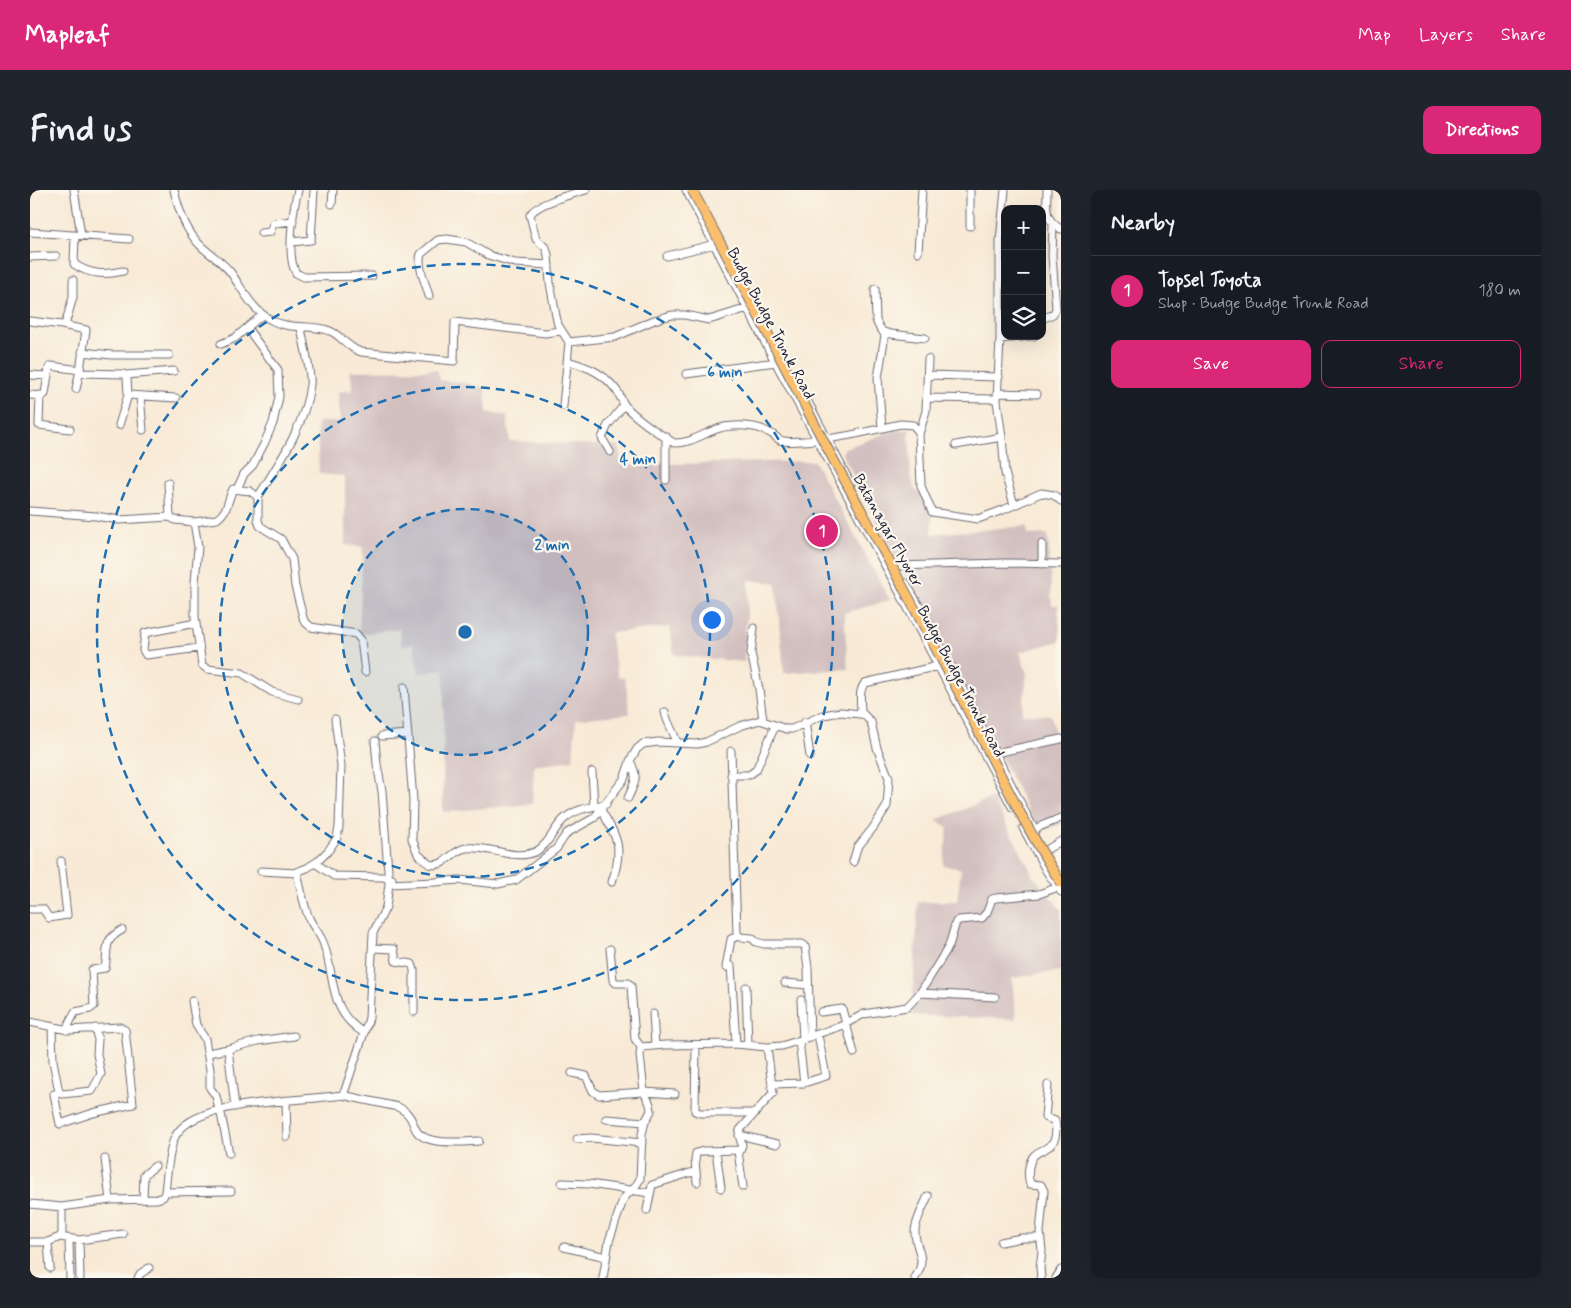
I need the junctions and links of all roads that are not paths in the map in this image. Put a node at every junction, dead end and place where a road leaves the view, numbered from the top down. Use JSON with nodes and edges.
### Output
{"nodes":[{"id":1,"x":74,"y":190,"type":"edge"},
{"id":2,"x":174,"y":190,"type":"edge"},
{"id":3,"x":298,"y":190,"type":"edge"},
{"id":4,"x":314,"y":190,"type":"edge"},
{"id":5,"x":333,"y":190,"type":"edge"},
{"id":6,"x":586,"y":190,"type":"edge"},
{"id":7,"x":686,"y":190,"type":"edge"},
{"id":8,"x":692,"y":190,"type":"edge"},
{"id":9,"x":696,"y":190,"type":"edge"},
{"id":10,"x":922,"y":190,"type":"edge"},
{"id":11,"x":970,"y":190,"type":"edge"},
{"id":12,"x":1006,"y":190,"type":"edge"},
{"id":13,"x":1047,"y":190,"type":"edge"},
{"id":14,"x":332,"y":204,"type":"dead end"},
{"id":15,"x":293,"y":221,"type":"junction"},
{"id":16,"x":1053,"y":224,"type":"junction"},
{"id":17,"x":970,"y":226,"type":"dead end"},
{"id":18,"x":1061,"y":229,"type":"edge"},
{"id":19,"x":30,"y":232,"type":"edge"},
{"id":20,"x":262,"y":234,"type":"dead end"},
{"id":21,"x":78,"y":235,"type":"junction"},
{"id":22,"x":129,"y":239,"type":"dead end"},
{"id":23,"x":292,"y":242,"type":"junction"},
{"id":24,"x":715,"y":244,"type":"junction"},
{"id":25,"x":918,"y":252,"type":"dead end"},
{"id":26,"x":56,"y":256,"type":"dead end"},
{"id":27,"x":667,"y":256,"type":"dead end"},
{"id":28,"x":30,"y":257,"type":"edge"},
{"id":29,"x":549,"y":265,"type":"junction"},
{"id":30,"x":123,"y":272,"type":"dead end"},
{"id":31,"x":372,"y":276,"type":"dead end"},
{"id":32,"x":73,"y":280,"type":"dead end"},
{"id":33,"x":875,"y":289,"type":"dead end"},
{"id":34,"x":429,"y":296,"type":"dead end"},
{"id":35,"x":748,"y":308,"type":"junction"},
{"id":36,"x":262,"y":315,"type":"junction"},
{"id":37,"x":1046,"y":317,"type":"edge"},
{"id":38,"x":30,"y":321,"type":"edge"},
{"id":39,"x":64,"y":326,"type":"junction"},
{"id":40,"x":247,"y":328,"type":"junction"},
{"id":41,"x":301,"y":328,"type":"junction"},
{"id":42,"x":561,"y":331,"type":"junction"},
{"id":43,"x":884,"y":332,"type":"junction"},
{"id":44,"x":925,"y":338,"type":"dead end"},
{"id":45,"x":1000,"y":338,"type":"joint"},
{"id":46,"x":569,"y":342,"type":"junction"},
{"id":47,"x":221,"y":344,"type":"dead end"},
{"id":48,"x":82,"y":352,"type":"junction"},
{"id":49,"x":169,"y":355,"type":"dead end"},
{"id":50,"x":928,"y":359,"type":"dead end"},
{"id":51,"x":568,"y":361,"type":"junction"},
{"id":52,"x":776,"y":362,"type":"junction"},
{"id":53,"x":80,"y":370,"type":"junction"},
{"id":54,"x":174,"y":372,"type":"dead end"},
{"id":55,"x":686,"y":374,"type":"dead end"},
{"id":56,"x":30,"y":375,"type":"edge"},
{"id":57,"x":126,"y":375,"type":"junction"},
{"id":58,"x":927,"y":375,"type":"junction"},
{"id":59,"x":48,"y":376,"type":"junction"},
{"id":60,"x":999,"y":377,"type":"junction"},
{"id":61,"x":76,"y":389,"type":"dead end"},
{"id":62,"x":1037,"y":394,"type":"dead end"},
{"id":63,"x":30,"y":395,"type":"edge"},
{"id":64,"x":128,"y":395,"type":"junction"},
{"id":65,"x":40,"y":396,"type":"junction"},
{"id":66,"x":140,"y":396,"type":"junction"},
{"id":67,"x":997,"y":396,"type":"junction"},
{"id":68,"x":176,"y":398,"type":"dead end"},
{"id":69,"x":926,"y":398,"type":"junction"},
{"id":70,"x":624,"y":405,"type":"junction"},
{"id":71,"x":563,"y":406,"type":"dead end"},
{"id":72,"x":119,"y":426,"type":"dead end"},
{"id":73,"x":882,"y":428,"type":"junction"},
{"id":74,"x":70,"y":429,"type":"dead end"},
{"id":75,"x":143,"y":430,"type":"dead end"},
{"id":76,"x":919,"y":434,"type":"junction"},
{"id":77,"x":666,"y":436,"type":"junction"},
{"id":78,"x":1002,"y":437,"type":"junction"},
{"id":79,"x":828,"y":440,"type":"junction"},
{"id":80,"x":818,"y":441,"type":"junction"},
{"id":81,"x":956,"y":445,"type":"dead end"},
{"id":82,"x":610,"y":452,"type":"dead end"},
{"id":83,"x":666,"y":480,"type":"dead end"},
{"id":84,"x":168,"y":483,"type":"dead end"},
{"id":85,"x":237,"y":489,"type":"junction"},
{"id":86,"x":258,"y":497,"type":"junction"},
{"id":87,"x":1061,"y":501,"type":"edge"},
{"id":88,"x":1014,"y":505,"type":"junction"},
{"id":89,"x":30,"y":511,"type":"edge"},
{"id":90,"x":170,"y":517,"type":"junction"},
{"id":91,"x":194,"y":522,"type":"junction"},
{"id":92,"x":1042,"y":544,"type":"dead end"},
{"id":93,"x":1042,"y":564,"type":"junction"},
{"id":94,"x":1061,"y":564,"type":"edge"},
{"id":95,"x":896,"y":566,"type":"junction"},
{"id":96,"x":196,"y":623,"type":"junction"},
{"id":97,"x":754,"y":628,"type":"dead end"},
{"id":98,"x":199,"y":648,"type":"junction"},
{"id":99,"x":938,"y":666,"type":"junction"},
{"id":100,"x":365,"y":672,"type":"dead end"},
{"id":101,"x":404,"y":687,"type":"dead end"},
{"id":102,"x":298,"y":699,"type":"dead end"},
{"id":103,"x":665,"y":712,"type":"dead end"},
{"id":104,"x":861,"y":712,"type":"junction"},
{"id":105,"x":335,"y":718,"type":"dead end"},
{"id":106,"x":763,"y":720,"type":"junction"},
{"id":107,"x":805,"y":722,"type":"junction"},
{"id":108,"x":775,"y":726,"type":"junction"},
{"id":109,"x":408,"y":734,"type":"junction"},
{"id":110,"x":1061,"y":738,"type":"edge"},
{"id":111,"x":677,"y":743,"type":"junction"},
{"id":112,"x":732,"y":751,"type":"dead end"},
{"id":113,"x":995,"y":753,"type":"junction"},
{"id":114,"x":810,"y":756,"type":"dead end"},
{"id":115,"x":630,"y":761,"type":"junction"},
{"id":116,"x":592,"y":772,"type":"dead end"},
{"id":117,"x":731,"y":775,"type":"junction"},
{"id":118,"x":628,"y":798,"type":"dead end"},
{"id":119,"x":597,"y":808,"type":"junction"},
{"id":120,"x":1061,"y":818,"type":"edge"},
{"id":121,"x":1034,"y":829,"type":"junction"},
{"id":122,"x":1061,"y":841,"type":"edge"},
{"id":123,"x":1046,"y":850,"type":"junction"},
{"id":124,"x":61,"y":861,"type":"dead end"},
{"id":125,"x":854,"y":862,"type":"dead end"},
{"id":126,"x":315,"y":864,"type":"junction"},
{"id":127,"x":261,"y":871,"type":"dead end"},
{"id":128,"x":296,"y":872,"type":"junction"},
{"id":129,"x":1061,"y":877,"type":"edge"},
{"id":130,"x":391,"y":881,"type":"junction"},
{"id":131,"x":612,"y":882,"type":"dead end"},
{"id":132,"x":1060,"y":887,"type":"edge"},
{"id":133,"x":30,"y":909,"type":"edge"},
{"id":134,"x":122,"y":930,"type":"dead end"},
{"id":135,"x":738,"y":936,"type":"junction"},
{"id":136,"x":373,"y":948,"type":"junction"},
{"id":137,"x":610,"y":948,"type":"dead end"},
{"id":138,"x":786,"y":983,"type":"dead end"},
{"id":139,"x":808,"y":985,"type":"junction"},
{"id":140,"x":746,"y":987,"type":"dead end"},
{"id":141,"x":920,"y":993,"type":"junction"},
{"id":142,"x":995,"y":997,"type":"dead end"},
{"id":143,"x":801,"y":1000,"type":"dead end"},
{"id":144,"x":192,"y":1001,"type":"dead end"},
{"id":145,"x":414,"y":1012,"type":"dead end"},
{"id":146,"x":821,"y":1012,"type":"dead end"},
{"id":147,"x":654,"y":1014,"type":"dead end"},
{"id":148,"x":30,"y":1022,"type":"edge"},
{"id":149,"x":846,"y":1023,"type":"junction"},
{"id":150,"x":52,"y":1027,"type":"junction"},
{"id":151,"x":96,"y":1028,"type":"junction"},
{"id":152,"x":66,"y":1030,"type":"junction"},
{"id":153,"x":364,"y":1032,"type":"junction"},
{"id":154,"x":818,"y":1035,"type":"junction"},
{"id":155,"x":294,"y":1036,"type":"dead end"},
{"id":156,"x":804,"y":1039,"type":"junction"},
{"id":157,"x":736,"y":1044,"type":"junction"},
{"id":158,"x":654,"y":1045,"type":"junction"},
{"id":159,"x":696,"y":1045,"type":"junction"},
{"id":160,"x":748,"y":1045,"type":"junction"},
{"id":161,"x":641,"y":1047,"type":"junction"},
{"id":162,"x":767,"y":1047,"type":"junction"},
{"id":163,"x":228,"y":1049,"type":"junction"},
{"id":164,"x":208,"y":1053,"type":"junction"},
{"id":165,"x":854,"y":1053,"type":"dead end"},
{"id":166,"x":572,"y":1072,"type":"dead end"},
{"id":167,"x":804,"y":1082,"type":"junction"},
{"id":168,"x":772,"y":1084,"type":"junction"},
{"id":169,"x":1048,"y":1084,"type":"dead end"},
{"id":170,"x":644,"y":1092,"type":"junction"},
{"id":171,"x":54,"y":1094,"type":"dead end"},
{"id":172,"x":342,"y":1094,"type":"junction"},
{"id":173,"x":675,"y":1094,"type":"dead end"},
{"id":174,"x":286,"y":1101,"type":"junction"},
{"id":175,"x":235,"y":1106,"type":"junction"},
{"id":176,"x":219,"y":1110,"type":"junction"},
{"id":177,"x":754,"y":1113,"type":"junction"},
{"id":178,"x":606,"y":1119,"type":"dead end"},
{"id":179,"x":1058,"y":1119,"type":"edge"},
{"id":180,"x":645,"y":1122,"type":"junction"},
{"id":181,"x":739,"y":1134,"type":"junction"},
{"id":182,"x":287,"y":1137,"type":"dead end"},
{"id":183,"x":577,"y":1140,"type":"dead end"},
{"id":184,"x":479,"y":1141,"type":"dead end"},
{"id":185,"x":642,"y":1143,"type":"junction"},
{"id":186,"x":777,"y":1144,"type":"dead end"},
{"id":187,"x":716,"y":1151,"type":"junction"},
{"id":188,"x":738,"y":1151,"type":"junction"},
{"id":189,"x":228,"y":1153,"type":"dead end"},
{"id":190,"x":105,"y":1159,"type":"dead end"},
{"id":191,"x":155,"y":1166,"type":"dead end"},
{"id":192,"x":696,"y":1171,"type":"junction"},
{"id":193,"x":562,"y":1182,"type":"dead end"},
{"id":194,"x":697,"y":1182,"type":"dead end"},
{"id":195,"x":743,"y":1187,"type":"dead end"},
{"id":196,"x":721,"y":1188,"type":"dead end"},
{"id":197,"x":632,"y":1190,"type":"junction"},
{"id":198,"x":231,"y":1191,"type":"dead end"},
{"id":199,"x":165,"y":1192,"type":"junction"},
{"id":200,"x":650,"y":1193,"type":"junction"},
{"id":201,"x":928,"y":1196,"type":"dead end"},
{"id":202,"x":143,"y":1199,"type":"junction"},
{"id":203,"x":110,"y":1200,"type":"junction"},
{"id":204,"x":30,"y":1204,"type":"edge"},
{"id":205,"x":62,"y":1207,"type":"junction"},
{"id":206,"x":647,"y":1210,"type":"dead end"},
{"id":207,"x":123,"y":1234,"type":"dead end"},
{"id":208,"x":60,"y":1237,"type":"junction"},
{"id":209,"x":1040,"y":1238,"type":"junction"},
{"id":210,"x":69,"y":1239,"type":"junction"},
{"id":211,"x":79,"y":1240,"type":"junction"},
{"id":212,"x":31,"y":1242,"type":"dead end"},
{"id":213,"x":48,"y":1242,"type":"junction"},
{"id":214,"x":1000,"y":1242,"type":"dead end"},
{"id":215,"x":564,"y":1247,"type":"dead end"},
{"id":216,"x":606,"y":1257,"type":"junction"},
{"id":217,"x":50,"y":1268,"type":"dead end"},
{"id":218,"x":149,"y":1268,"type":"dead end"},
{"id":219,"x":1061,"y":1270,"type":"edge"},
{"id":220,"x":70,"y":1278,"type":"edge"},
{"id":221,"x":80,"y":1278,"type":"edge"},
{"id":222,"x":138,"y":1278,"type":"edge"},
{"id":223,"x":603,"y":1278,"type":"edge"},
{"id":224,"x":915,"y":1278,"type":"edge"},
{"id":225,"x":1041,"y":1278,"type":"edge"},
{"id":226,"x":1056,"y":1278,"type":"edge"}],
"edges":[{"from":1,"to":21,"type":"street"},
{"from":2,"to":36,"type":"street"},
{"from":3,"to":15,"type":"street"},
{"from":4,"to":23,"type":"street"},
{"from":5,"to":14,"type":"street"},
{"from":6,"to":29,"type":"street"},
{"from":7,"to":24,"type":"street","name":"Budge Budge Trunk Road"},
{"from":8,"to":132,"type":"main road","name":"Batanagar Flyover","bridge":true},
{"from":9,"to":79,"type":"street","name":"Budge Budge Trunk Road"},
{"from":10,"to":25,"type":"street"},
{"from":11,"to":17,"type":"street"},
{"from":12,"to":45,"type":"street"},
{"from":13,"to":16,"type":"street"},
{"from":15,"to":20,"type":"street"},
{"from":15,"to":23,"type":"street"},
{"from":16,"to":18,"type":"street"},
{"from":16,"to":37,"type":"street"},
{"from":19,"to":21,"type":"street"},
{"from":21,"to":22,"type":"street"},
{"from":21,"to":30,"type":"street"},
{"from":23,"to":31,"type":"street"},
{"from":24,"to":27,"type":"street"},
{"from":24,"to":35,"type":"street","name":"Budge Budge Trunk Road"},
{"from":26,"to":28,"type":"street"},
{"from":29,"to":34,"type":"street"},
{"from":29,"to":42,"type":"street"},
{"from":32,"to":39,"type":"street"},
{"from":33,"to":43,"type":"street"},
{"from":35,"to":46,"type":"street"},
{"from":35,"to":52,"type":"street","name":"Budge Budge Trunk Road"},
{"from":36,"to":40,"type":"street"},
{"from":36,"to":41,"type":"street"},
{"from":38,"to":39,"type":"street"},
{"from":39,"to":48,"type":"street"},
{"from":40,"to":47,"type":"street"},
{"from":40,"to":85,"type":"street"},
{"from":41,"to":42,"type":"street"},
{"from":41,"to":86,"type":"street"},
{"from":42,"to":46,"type":"street"},
{"from":43,"to":44,"type":"street"},
{"from":43,"to":73,"type":"street"},
{"from":45,"to":60,"type":"street"},
{"from":46,"to":51,"type":"street"},
{"from":48,"to":49,"type":"street"},
{"from":48,"to":53,"type":"street"},
{"from":50,"to":58,"type":"street"},
{"from":51,"to":70,"type":"street"},
{"from":51,"to":71,"type":"street"},
{"from":52,"to":55,"type":"street"},
{"from":52,"to":80,"type":"street","name":"Budge Budge Trunk Road"},
{"from":53,"to":57,"type":"street"},
{"from":53,"to":59,"type":"street"},
{"from":53,"to":61,"type":"street"},
{"from":54,"to":57,"type":"street"},
{"from":56,"to":59,"type":"street"},
{"from":57,"to":64,"type":"street"},
{"from":58,"to":60,"type":"street"},
{"from":58,"to":69,"type":"street"},
{"from":59,"to":65,"type":"street"},
{"from":60,"to":67,"type":"street"},
{"from":62,"to":67,"type":"street"},
{"from":63,"to":65,"type":"street"},
{"from":64,"to":66,"type":"street"},
{"from":64,"to":72,"type":"street"},
{"from":65,"to":74,"type":"street"},
{"from":66,"to":68,"type":"street"},
{"from":66,"to":75,"type":"street"},
{"from":67,"to":69,"type":"street"},
{"from":67,"to":78,"type":"street"},
{"from":69,"to":76,"type":"street"},
{"from":70,"to":77,"type":"street"},
{"from":70,"to":82,"type":"street"},
{"from":73,"to":76,"type":"street"},
{"from":73,"to":79,"type":"street"},
{"from":76,"to":88,"type":"street"},
{"from":77,"to":80,"type":"street"},
{"from":77,"to":83,"type":"street"},
{"from":78,"to":81,"type":"street"},
{"from":78,"to":88,"type":"street"},
{"from":79,"to":80,"type":"street"},
{"from":79,"to":95,"type":"street","name":"Budge Budge Trunk Road"},
{"from":80,"to":99,"type":"street","name":"Budge Budge Trunk Road"},
{"from":84,"to":90,"type":"street"},
{"from":85,"to":86,"type":"street"},
{"from":85,"to":91,"type":"street"},
{"from":86,"to":100,"type":"street"},
{"from":87,"to":88,"type":"street"},
{"from":89,"to":90,"type":"street"},
{"from":90,"to":91,"type":"street"},
{"from":91,"to":96,"type":"street"},
{"from":92,"to":93,"type":"street"},
{"from":93,"to":94,"type":"street"},
{"from":93,"to":95,"type":"street"},
{"from":95,"to":113,"type":"street","name":"Budge Budge Trunk Road"},
{"from":96,"to":98,"type":"street"},
{"from":96,"to":98,"type":"street"},
{"from":97,"to":106,"type":"street"},
{"from":98,"to":102,"type":"street"},
{"from":99,"to":104,"type":"street"},
{"from":99,"to":132,"type":"street","name":"Budge Budge Trunk Road"},
{"from":101,"to":109,"type":"street"},
{"from":103,"to":111,"type":"street"},
{"from":104,"to":107,"type":"street"},
{"from":104,"to":125,"type":"street"},
{"from":105,"to":126,"type":"street"},
{"from":106,"to":108,"type":"street"},
{"from":106,"to":111,"type":"street"},
{"from":107,"to":108,"type":"street"},
{"from":107,"to":114,"type":"street"},
{"from":108,"to":117,"type":"street"},
{"from":109,"to":119,"type":"street"},
{"from":109,"to":130,"type":"street"},
{"from":110,"to":113,"type":"street"},
{"from":111,"to":115,"type":"street"},
{"from":112,"to":117,"type":"street"},
{"from":113,"to":121,"type":"street","name":"Budge Budge Trunk Road"},
{"from":115,"to":118,"type":"street"},
{"from":115,"to":119,"type":"street"},
{"from":116,"to":119,"type":"street"},
{"from":117,"to":135,"type":"street"},
{"from":119,"to":130,"type":"street"},
{"from":119,"to":131,"type":"street"},
{"from":120,"to":121,"type":"street"},
{"from":121,"to":123,"type":"street","name":"Budge Budge Trunk Road"},
{"from":122,"to":123,"type":"street"},
{"from":123,"to":129,"type":"street","name":"Budge Budge Trunk Road"},
{"from":124,"to":133,"type":"street"},
{"from":126,"to":128,"type":"street"},
{"from":126,"to":130,"type":"street"},
{"from":127,"to":128,"type":"street"},
{"from":128,"to":153,"type":"street"},
{"from":130,"to":136,"type":"street"},
{"from":132,"to":141,"type":"street"},
{"from":134,"to":152,"type":"street"},
{"from":135,"to":139,"type":"street"},
{"from":135,"to":157,"type":"street"},
{"from":136,"to":145,"type":"street"},
{"from":136,"to":153,"type":"street"},
{"from":137,"to":161,"type":"street"},
{"from":138,"to":139,"type":"street"},
{"from":139,"to":156,"type":"street"},
{"from":140,"to":160,"type":"street"},
{"from":141,"to":142,"type":"street"},
{"from":141,"to":149,"type":"street"},
{"from":143,"to":156,"type":"street"},
{"from":144,"to":164,"type":"street"},
{"from":146,"to":149,"type":"street"},
{"from":147,"to":158,"type":"street"},
{"from":148,"to":150,"type":"street"},
{"from":149,"to":154,"type":"street"},
{"from":149,"to":165,"type":"street"},
{"from":150,"to":151,"type":"street"},
{"from":150,"to":152,"type":"street"},
{"from":151,"to":152,"type":"street"},
{"from":151,"to":171,"type":"street"},
{"from":153,"to":172,"type":"street"},
{"from":154,"to":156,"type":"street"},
{"from":154,"to":167,"type":"street"},
{"from":155,"to":163,"type":"street"},
{"from":156,"to":162,"type":"street"},
{"from":156,"to":167,"type":"street"},
{"from":157,"to":159,"type":"street"},
{"from":157,"to":160,"type":"street"},
{"from":158,"to":159,"type":"street"},
{"from":158,"to":161,"type":"street"},
{"from":159,"to":177,"type":"street"},
{"from":160,"to":162,"type":"street"},
{"from":161,"to":170,"type":"street"},
{"from":162,"to":168,"type":"street"},
{"from":163,"to":164,"type":"street"},
{"from":163,"to":175,"type":"street"},
{"from":164,"to":176,"type":"street"},
{"from":166,"to":170,"type":"street"},
{"from":167,"to":168,"type":"street"},
{"from":168,"to":177,"type":"street"},
{"from":169,"to":179,"type":"street"},
{"from":170,"to":173,"type":"street"},
{"from":170,"to":180,"type":"street"},
{"from":172,"to":174,"type":"street"},
{"from":172,"to":184,"type":"street"},
{"from":174,"to":175,"type":"street"},
{"from":174,"to":182,"type":"street"},
{"from":175,"to":176,"type":"street"},
{"from":176,"to":189,"type":"street"},
{"from":176,"to":199,"type":"street"},
{"from":177,"to":181,"type":"street"},
{"from":178,"to":180,"type":"street"},
{"from":179,"to":209,"type":"street"},
{"from":180,"to":185,"type":"street"},
{"from":181,"to":186,"type":"street"},
{"from":181,"to":188,"type":"street"},
{"from":183,"to":185,"type":"street"},
{"from":185,"to":197,"type":"street"},
{"from":187,"to":188,"type":"street"},
{"from":187,"to":192,"type":"street"},
{"from":187,"to":196,"type":"street"},
{"from":188,"to":195,"type":"street"},
{"from":190,"to":203,"type":"street"},
{"from":191,"to":202,"type":"street"},
{"from":192,"to":194,"type":"street"},
{"from":192,"to":200,"type":"street"},
{"from":193,"to":197,"type":"street"},
{"from":197,"to":200,"type":"street"},
{"from":197,"to":216,"type":"street"},
{"from":198,"to":199,"type":"street"},
{"from":199,"to":202,"type":"street"},
{"from":200,"to":206,"type":"street"},
{"from":201,"to":224,"type":"street"},
{"from":202,"to":203,"type":"street"},
{"from":203,"to":205,"type":"street"},
{"from":204,"to":205,"type":"street"},
{"from":205,"to":208,"type":"street"},
{"from":207,"to":211,"type":"street"},
{"from":208,"to":210,"type":"street"},
{"from":208,"to":213,"type":"street"},
{"from":209,"to":214,"type":"street"},
{"from":209,"to":225,"type":"street"},
{"from":210,"to":211,"type":"street"},
{"from":210,"to":220,"type":"street"},
{"from":211,"to":221,"type":"street"},
{"from":212,"to":213,"type":"street"},
{"from":213,"to":217,"type":"street"},
{"from":215,"to":216,"type":"street"},
{"from":216,"to":223,"type":"street"},
{"from":218,"to":222,"type":"street"},
{"from":219,"to":226,"type":"street"}]}
